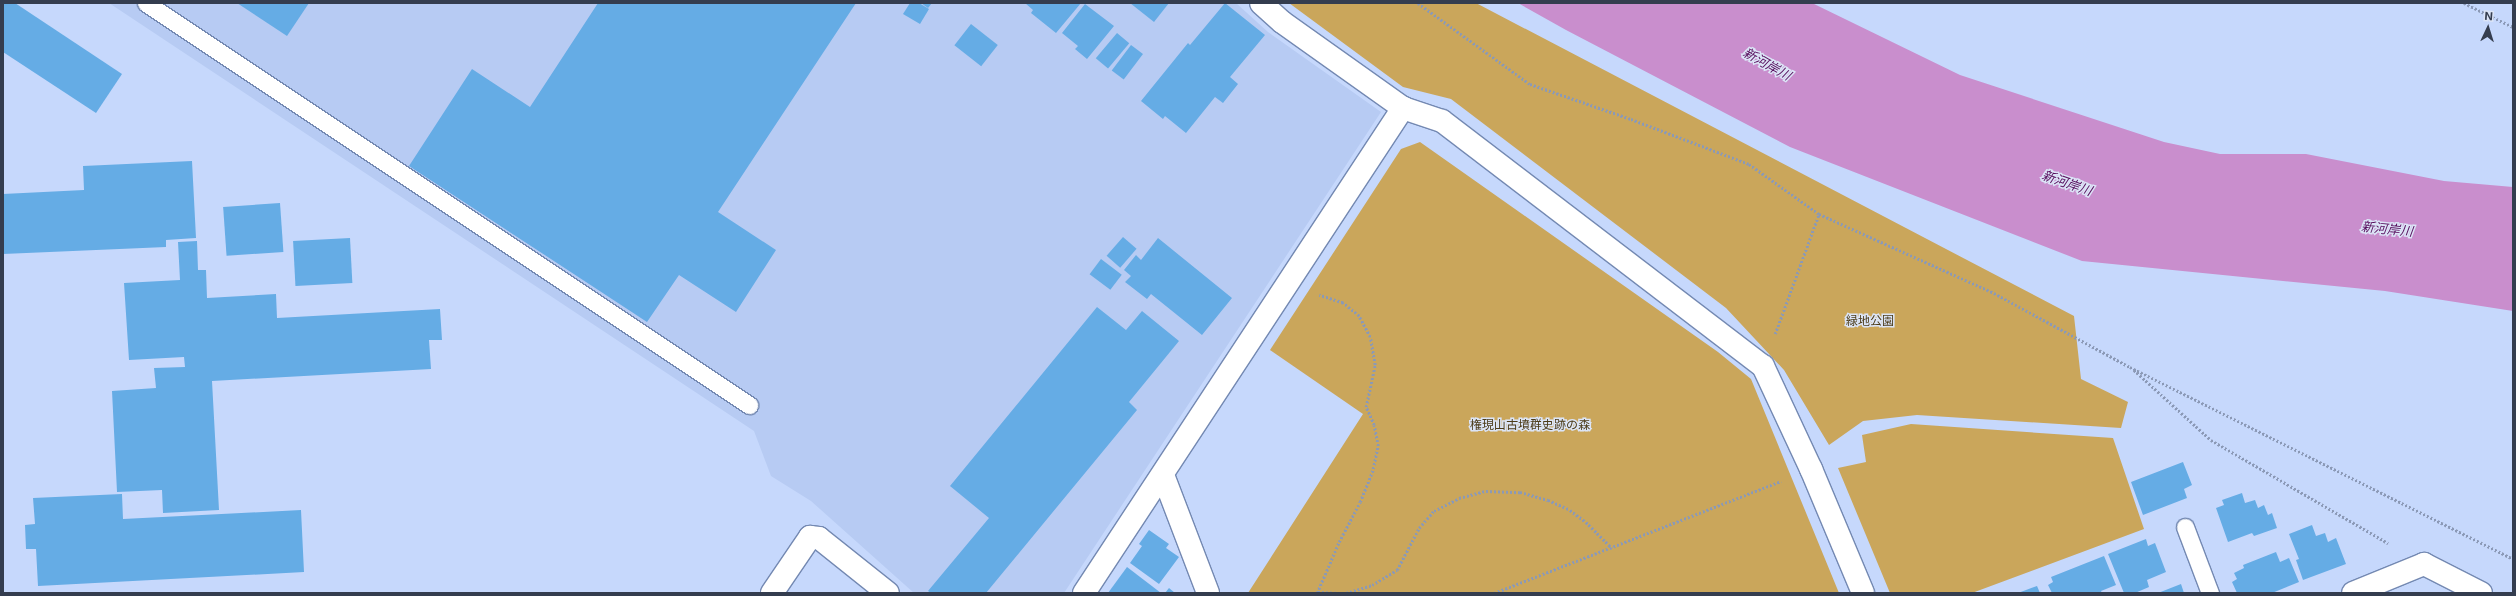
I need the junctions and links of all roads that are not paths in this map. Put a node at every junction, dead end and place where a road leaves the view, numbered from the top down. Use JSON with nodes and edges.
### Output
{"nodes":[{"id":1,"x":146,"y":3,"type":"edge"},
{"id":2,"x":1260,"y":3,"type":"edge"},
{"id":3,"x":1403,"y":108,"type":"junction"},
{"id":4,"x":749,"y":405,"type":"dead end"},
{"id":5,"x":1163,"y":475,"type":"junction"},
{"id":6,"x":2185,"y":527,"type":"dead end"},
{"id":7,"x":772,"y":593,"type":"edge"},
{"id":8,"x":888,"y":593,"type":"edge"},
{"id":9,"x":1084,"y":593,"type":"edge"},
{"id":10,"x":1208,"y":593,"type":"edge"},
{"id":11,"x":1863,"y":593,"type":"edge"},
{"id":12,"x":2210,"y":593,"type":"edge"},
{"id":13,"x":2354,"y":593,"type":"edge"},
{"id":14,"x":2481,"y":593,"type":"edge"}],
"edges":[{"from":1,"to":4,"type":"lane"},
{"from":2,"to":3,"type":"street"},
{"from":3,"to":5,"type":"street"},
{"from":3,"to":11,"type":"street"},
{"from":5,"to":9,"type":"street"},
{"from":5,"to":10,"type":"street"},
{"from":6,"to":12,"type":"lane"},
{"from":7,"to":8,"type":"street"},
{"from":13,"to":14,"type":"street"}]}
